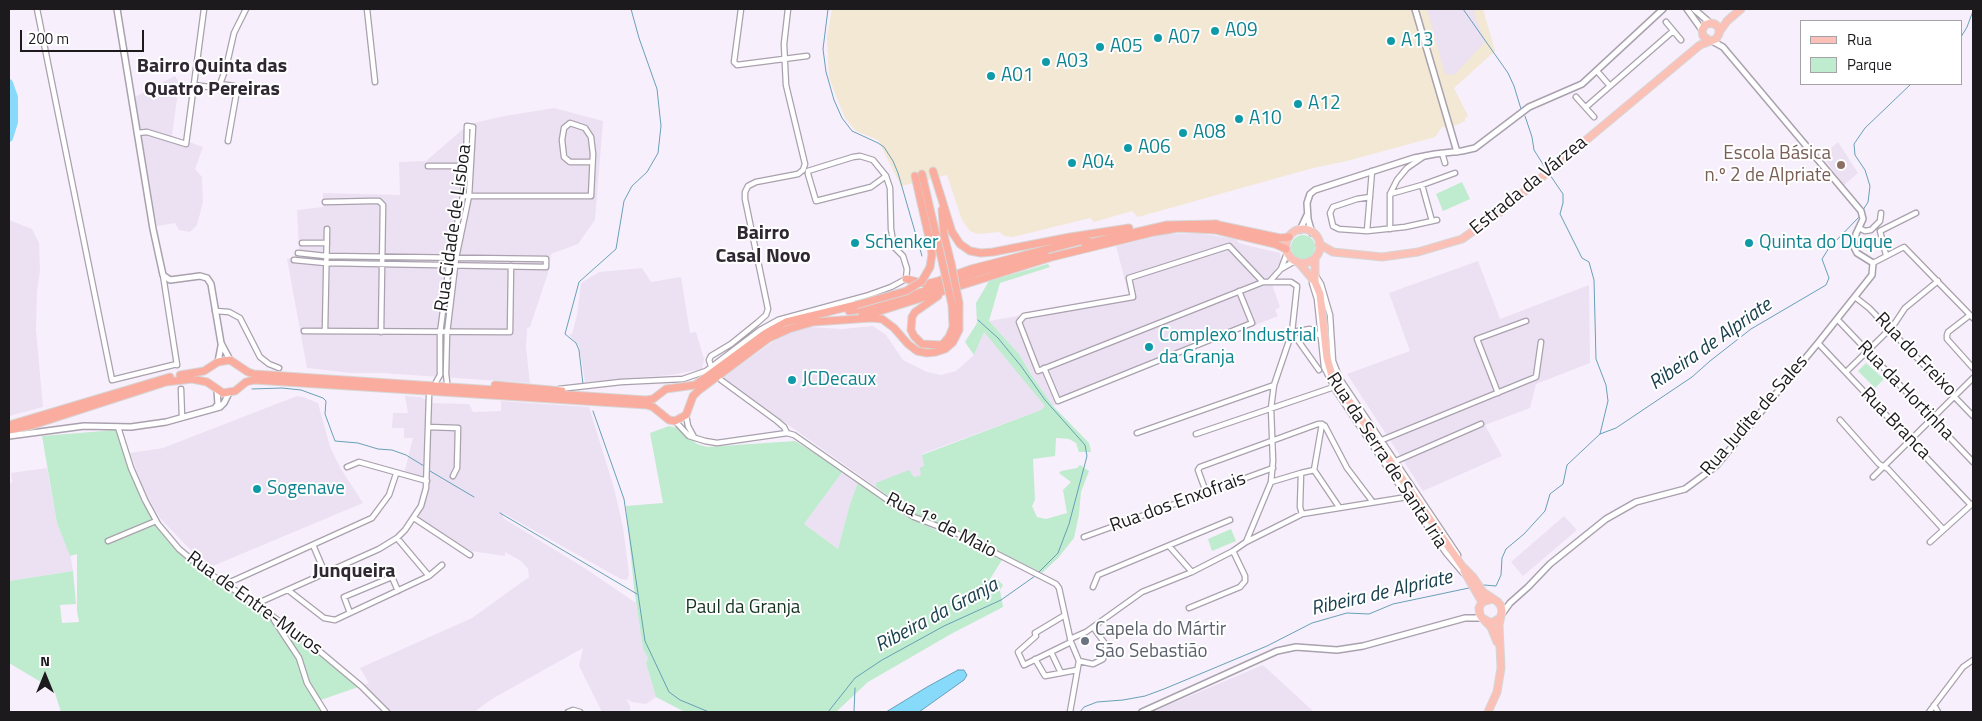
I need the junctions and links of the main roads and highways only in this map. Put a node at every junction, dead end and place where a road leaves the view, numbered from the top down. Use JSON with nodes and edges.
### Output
{"nodes":[{"id":1,"x":1734,"y":9,"type":"edge"},
{"id":2,"x":1741,"y":9,"type":"edge"},
{"id":3,"x":1711,"y":23,"type":"junction"},
{"id":4,"x":1702,"y":32,"type":"junction"},
{"id":5,"x":1720,"y":32,"type":"junction"},
{"id":6,"x":1711,"y":41,"type":"junction"},
{"id":7,"x":1627,"y":105,"type":"junction"},
{"id":8,"x":933,"y":171,"type":"dead end"},
{"id":9,"x":942,"y":202,"type":"junction"},
{"id":10,"x":1217,"y":224,"type":"junction"},
{"id":11,"x":1134,"y":228,"type":"junction"},
{"id":12,"x":1289,"y":237,"type":"junction"},
{"id":13,"x":1319,"y":244,"type":"junction"},
{"id":14,"x":1287,"y":251,"type":"junction"},
{"id":15,"x":1333,"y":252,"type":"junction"},
{"id":16,"x":1316,"y":257,"type":"junction"},
{"id":17,"x":1297,"y":262,"type":"junction"},
{"id":18,"x":1314,"y":278,"type":"junction"},
{"id":19,"x":906,"y":279,"type":"road end"},
{"id":20,"x":971,"y":282,"type":"junction"},
{"id":21,"x":956,"y":304,"type":"junction"},
{"id":22,"x":799,"y":318,"type":"junction"},
{"id":23,"x":842,"y":319,"type":"junction"},
{"id":24,"x":215,"y":365,"type":"junction"},
{"id":25,"x":241,"y":368,"type":"junction"},
{"id":26,"x":365,"y":381,"type":"junction"},
{"id":27,"x":300,"y":383,"type":"junction"},
{"id":28,"x":240,"y":386,"type":"junction"},
{"id":29,"x":215,"y":388,"type":"junction"},
{"id":30,"x":679,"y":388,"type":"junction"},
{"id":31,"x":661,"y":393,"type":"junction"},
{"id":32,"x":586,"y":395,"type":"junction"},
{"id":33,"x":690,"y":403,"type":"junction"},
{"id":34,"x":626,"y":404,"type":"junction"},
{"id":35,"x":659,"y":412,"type":"junction"},
{"id":36,"x":32,"y":422,"type":"junction"},
{"id":37,"x":9,"y":425,"type":"edge"},
{"id":38,"x":9,"y":430,"type":"edge"},
{"id":39,"x":1470,"y":578,"type":"junction"},
{"id":40,"x":1496,"y":600,"type":"junction"},
{"id":41,"x":1481,"y":605,"type":"junction"},
{"id":42,"x":1501,"y":616,"type":"junction"},
{"id":43,"x":1484,"y":620,"type":"junction"},
{"id":44,"x":1500,"y":654,"type":"junction"},
{"id":45,"x":1484,"y":712,"type":"edge"},
{"id":46,"x":1488,"y":712,"type":"edge"}],
"edges":[{"from":1,"to":3,"type":"main road","name":"Estrada da Várzea"},
{"from":2,"to":5,"type":"main road","name":"Estrada da Várzea"},
{"from":3,"to":4,"type":"main road","name":"Estrada da Várzea"},
{"from":3,"to":5,"type":"main road"},
{"from":4,"to":6,"type":"main road"},
{"from":4,"to":7,"type":"main road","name":"Estrada da Várzea"},
{"from":5,"to":6,"type":"main road","name":"Estrada da Várzea"},
{"from":6,"to":7,"type":"main road","name":"Estrada da Várzea"},
{"from":7,"to":15,"type":"main road","name":"Estrada da Várzea"},
{"from":8,"to":9,"type":"highway"},
{"from":9,"to":11,"type":"highway"},
{"from":9,"to":21,"type":"highway","bridge":true},
{"from":10,"to":11,"type":"highway"},
{"from":10,"to":12,"type":"highway"},
{"from":10,"to":22,"type":"highway"},
{"from":11,"to":19,"type":"highway"},
{"from":12,"to":13,"type":"main road"},
{"from":12,"to":14,"type":"main road"},
{"from":13,"to":15,"type":"main road","name":"Estrada da Várzea"},
{"from":13,"to":16,"type":"main road"},
{"from":14,"to":17,"type":"main road"},
{"from":14,"to":20,"type":"highway"},
{"from":15,"to":16,"type":"main road","name":"Estrada da Várzea"},
{"from":16,"to":17,"type":"main road"},
{"from":16,"to":18,"type":"main road"},
{"from":17,"to":18,"type":"main road"},
{"from":18,"to":39,"type":"main road"},
{"from":20,"to":21,"type":"highway"},
{"from":20,"to":23,"type":"highway"},
{"from":21,"to":22,"type":"highway","bridge":true},
{"from":21,"to":23,"type":"highway"},
{"from":22,"to":30,"type":"highway"},
{"from":23,"to":33,"type":"highway"},
{"from":24,"to":25,"type":"highway"},
{"from":24,"to":29,"type":"highway"},
{"from":24,"to":36,"type":"highway"},
{"from":25,"to":26,"type":"highway"},
{"from":25,"to":28,"type":"highway"},
{"from":26,"to":32,"type":"highway"},
{"from":26,"to":32,"type":"highway"},
{"from":27,"to":28,"type":"highway"},
{"from":27,"to":34,"type":"highway"},
{"from":27,"to":34,"type":"highway"},
{"from":28,"to":29,"type":"highway"},
{"from":29,"to":36,"type":"highway"},
{"from":30,"to":31,"type":"highway"},
{"from":30,"to":33,"type":"highway"},
{"from":31,"to":32,"type":"highway"},
{"from":31,"to":35,"type":"highway"},
{"from":33,"to":35,"type":"highway"},
{"from":34,"to":35,"type":"highway"},
{"from":36,"to":37,"type":"highway"},
{"from":36,"to":38,"type":"highway"},
{"from":39,"to":40,"type":"main road"},
{"from":39,"to":41,"type":"main road"},
{"from":40,"to":41,"type":"main road"},
{"from":40,"to":42,"type":"main road"},
{"from":41,"to":43,"type":"main road"},
{"from":42,"to":43,"type":"main road"},
{"from":42,"to":44,"type":"main road"},
{"from":43,"to":44,"type":"main road"},
{"from":44,"to":45,"type":"main road"},
{"from":44,"to":46,"type":"main road"}]}
